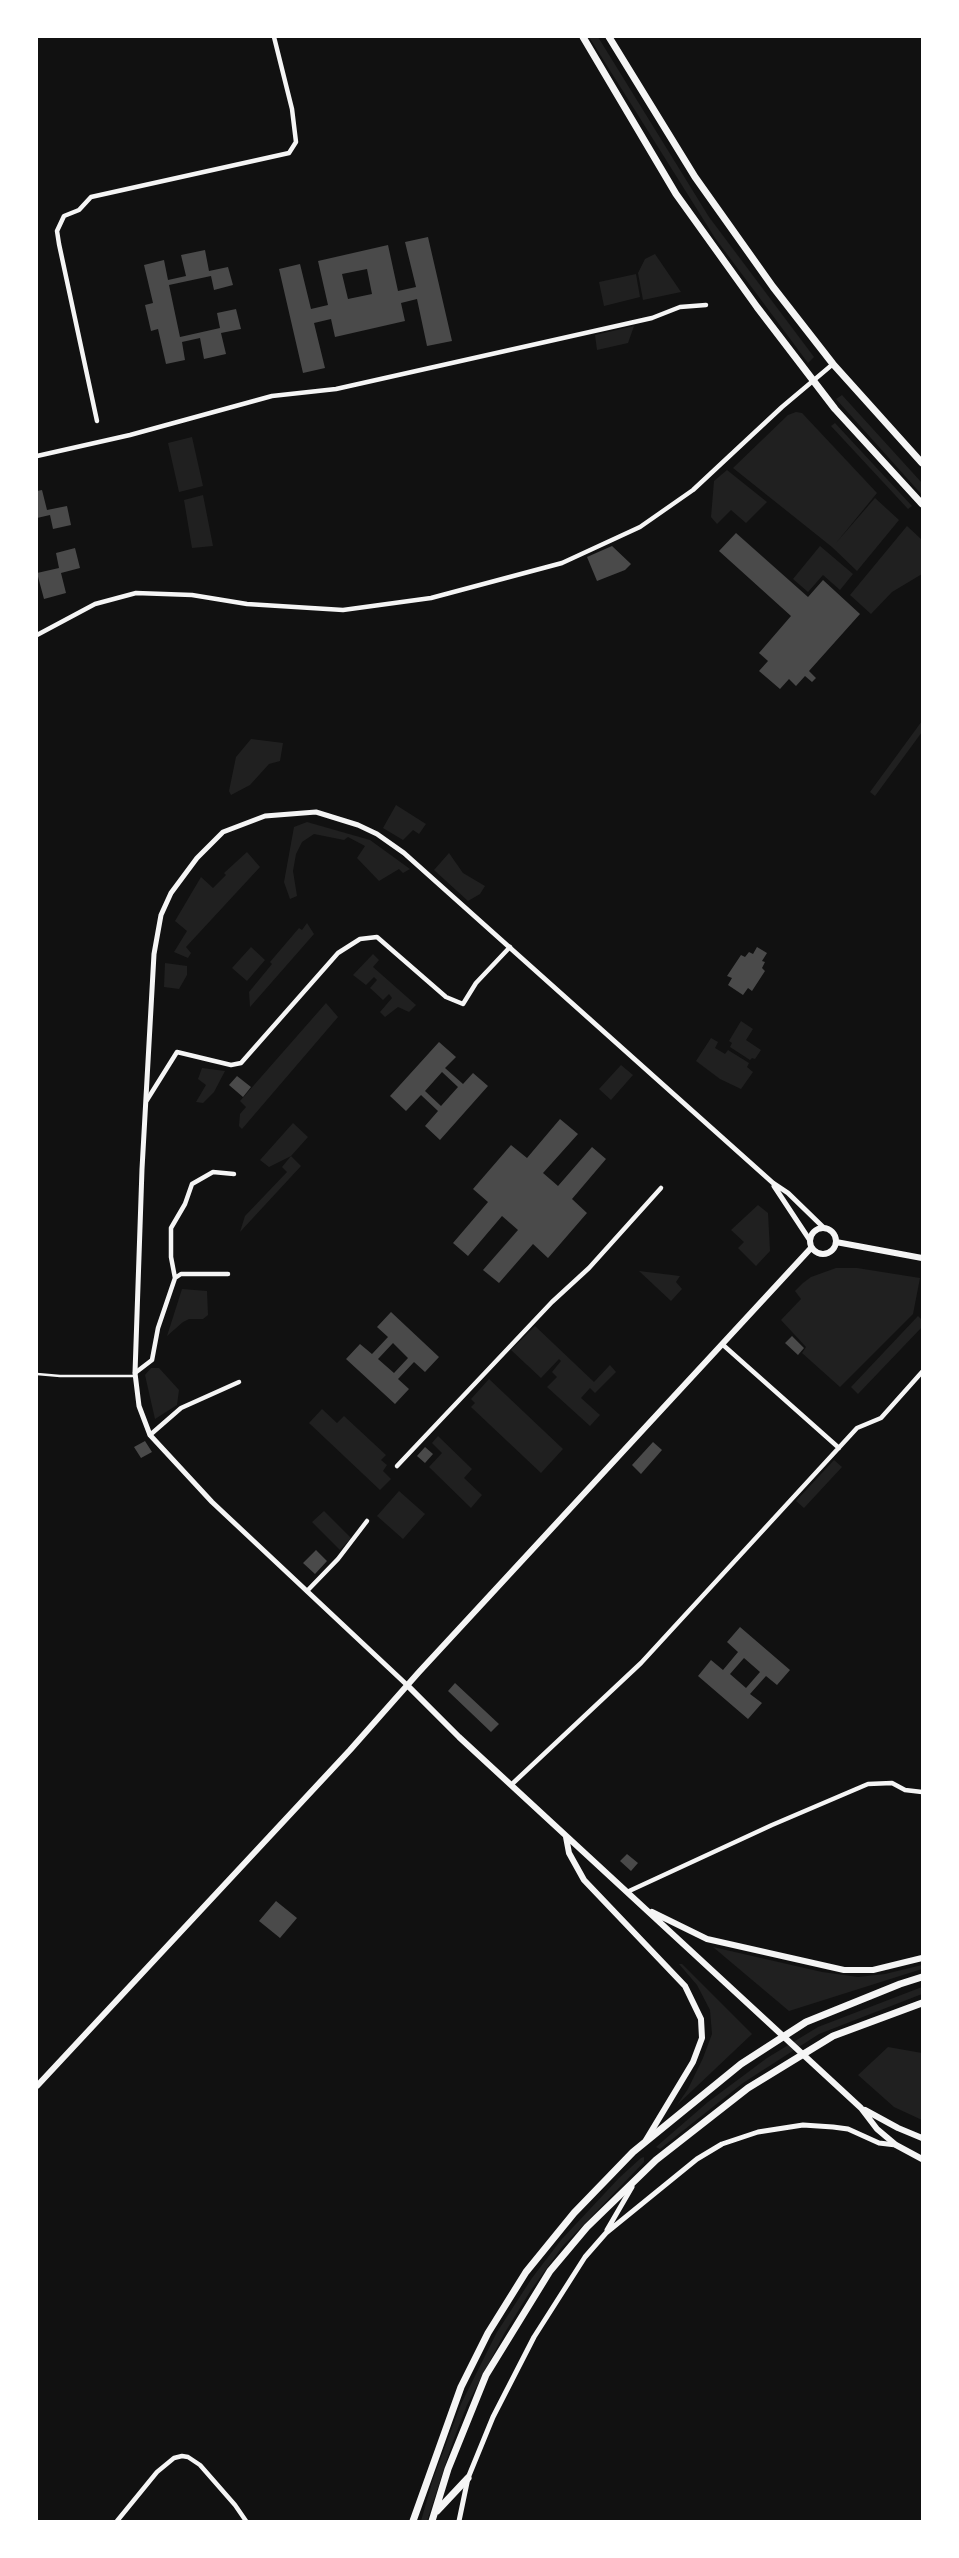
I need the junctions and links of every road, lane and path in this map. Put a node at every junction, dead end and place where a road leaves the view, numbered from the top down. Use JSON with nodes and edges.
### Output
{"nodes":[{"id":1,"x":274,"y":37,"type":"edge"},
{"id":2,"x":583,"y":37,"type":"edge"},
{"id":3,"x":610,"y":37,"type":"edge"},
{"id":4,"x":706,"y":305,"type":"dead end"},
{"id":5,"x":833,"y":364,"type":"junction"},
{"id":6,"x":813,"y":382,"type":"junction"},
{"id":7,"x":97,"y":421,"type":"dead end"},
{"id":8,"x":37,"y":456,"type":"edge"},
{"id":9,"x":922,"y":463,"type":"edge"},
{"id":10,"x":922,"y":504,"type":"edge"},
{"id":11,"x":37,"y":635,"type":"edge"},
{"id":12,"x":510,"y":947,"type":"junction"},
{"id":13,"x":146,"y":1102,"type":"junction"},
{"id":14,"x":234,"y":1174,"type":"dead end"},
{"id":15,"x":773,"y":1183,"type":"junction"},
{"id":16,"x":661,"y":1188,"type":"dead end"},
{"id":17,"x":823,"y":1227,"type":"junction"},
{"id":18,"x":809,"y":1239,"type":"junction"},
{"id":19,"x":836,"y":1242,"type":"junction"},
{"id":20,"x":811,"y":1248,"type":"junction"},
{"id":21,"x":922,"y":1258,"type":"edge"},
{"id":22,"x":228,"y":1274,"type":"dead end"},
{"id":23,"x":175,"y":1278,"type":"junction"},
{"id":24,"x":722,"y":1344,"type":"junction"},
{"id":25,"x":922,"y":1372,"type":"edge"},
{"id":26,"x":37,"y":1374,"type":"edge"},
{"id":27,"x":136,"y":1374,"type":"junction"},
{"id":28,"x":239,"y":1382,"type":"dead end"},
{"id":29,"x":150,"y":1435,"type":"junction"},
{"id":30,"x":838,"y":1448,"type":"junction"},
{"id":31,"x":397,"y":1466,"type":"dead end"},
{"id":32,"x":367,"y":1521,"type":"dead end"},
{"id":33,"x":307,"y":1591,"type":"junction"},
{"id":34,"x":407,"y":1685,"type":"junction"},
{"id":35,"x":511,"y":1785,"type":"junction"},
{"id":36,"x":922,"y":1792,"type":"edge"},
{"id":37,"x":565,"y":1835,"type":"junction"},
{"id":38,"x":627,"y":1892,"type":"junction"},
{"id":39,"x":646,"y":1909,"type":"junction"},
{"id":40,"x":922,"y":1958,"type":"edge"},
{"id":41,"x":922,"y":1978,"type":"edge"},
{"id":42,"x":922,"y":2003,"type":"edge"},
{"id":43,"x":37,"y":2086,"type":"edge"},
{"id":44,"x":861,"y":2108,"type":"junction"},
{"id":45,"x":922,"y":2138,"type":"edge"},
{"id":46,"x":646,"y":2141,"type":"junction"},
{"id":47,"x":896,"y":2146,"type":"junction"},
{"id":48,"x":922,"y":2158,"type":"edge"},
{"id":49,"x":636,"y":2178,"type":"junction"},
{"id":50,"x":606,"y":2233,"type":"junction"},
{"id":51,"x":468,"y":2478,"type":"junction"},
{"id":52,"x":433,"y":2518,"type":"edge"},
{"id":53,"x":117,"y":2521,"type":"edge"},
{"id":54,"x":246,"y":2521,"type":"edge"},
{"id":55,"x":413,"y":2521,"type":"edge"},
{"id":56,"x":459,"y":2521,"type":"edge"}],
"edges":[{"from":1,"to":7,"type":"street"},
{"from":2,"to":6,"type":"main road"},
{"from":3,"to":5,"type":"main road"},
{"from":4,"to":8,"type":"street"},
{"from":5,"to":6,"type":"street"},
{"from":5,"to":9,"type":"main road"},
{"from":6,"to":10,"type":"main road"},
{"from":6,"to":11,"type":"street"},
{"from":12,"to":13,"type":"street"},
{"from":12,"to":13,"type":"street"},
{"from":12,"to":15,"type":"street"},
{"from":13,"to":27,"type":"street"},
{"from":14,"to":23,"type":"street"},
{"from":15,"to":17,"type":"street"},
{"from":15,"to":18,"type":"street"},
{"from":16,"to":31,"type":"street"},
{"from":17,"to":18,"type":"main road"},
{"from":17,"to":19,"type":"main road"},
{"from":18,"to":20,"type":"main road"},
{"from":19,"to":20,"type":"main road"},
{"from":19,"to":21,"type":"main road"},
{"from":20,"to":24,"type":"main road"},
{"from":22,"to":23,"type":"street"},
{"from":23,"to":27,"type":"street"},
{"from":24,"to":30,"type":"street"},
{"from":24,"to":34,"type":"main road"},
{"from":25,"to":30,"type":"street"},
{"from":26,"to":27,"type":"lane"},
{"from":27,"to":29,"type":"street"},
{"from":28,"to":29,"type":"street"},
{"from":29,"to":33,"type":"street"},
{"from":30,"to":35,"type":"street"},
{"from":32,"to":33,"type":"street"},
{"from":33,"to":34,"type":"street"},
{"from":34,"to":35,"type":"main road"},
{"from":34,"to":43,"type":"main road"},
{"from":35,"to":37,"type":"main road"},
{"from":36,"to":38,"type":"street"},
{"from":37,"to":38,"type":"main road"},
{"from":37,"to":46,"type":"main road"},
{"from":38,"to":39,"type":"main road"},
{"from":39,"to":40,"type":"main road"},
{"from":39,"to":44,"type":"main road"},
{"from":41,"to":46,"type":"main road"},
{"from":42,"to":49,"type":"main road"},
{"from":44,"to":45,"type":"main road"},
{"from":44,"to":47,"type":"main road"},
{"from":46,"to":55,"type":"main road"},
{"from":47,"to":48,"type":"main road"},
{"from":47,"to":50,"type":"street"},
{"from":49,"to":50,"type":"street"},
{"from":49,"to":52,"type":"main road"},
{"from":50,"to":51,"type":"street"},
{"from":51,"to":52,"type":"main road"},
{"from":51,"to":56,"type":"street"},
{"from":53,"to":54,"type":"street"}]}
